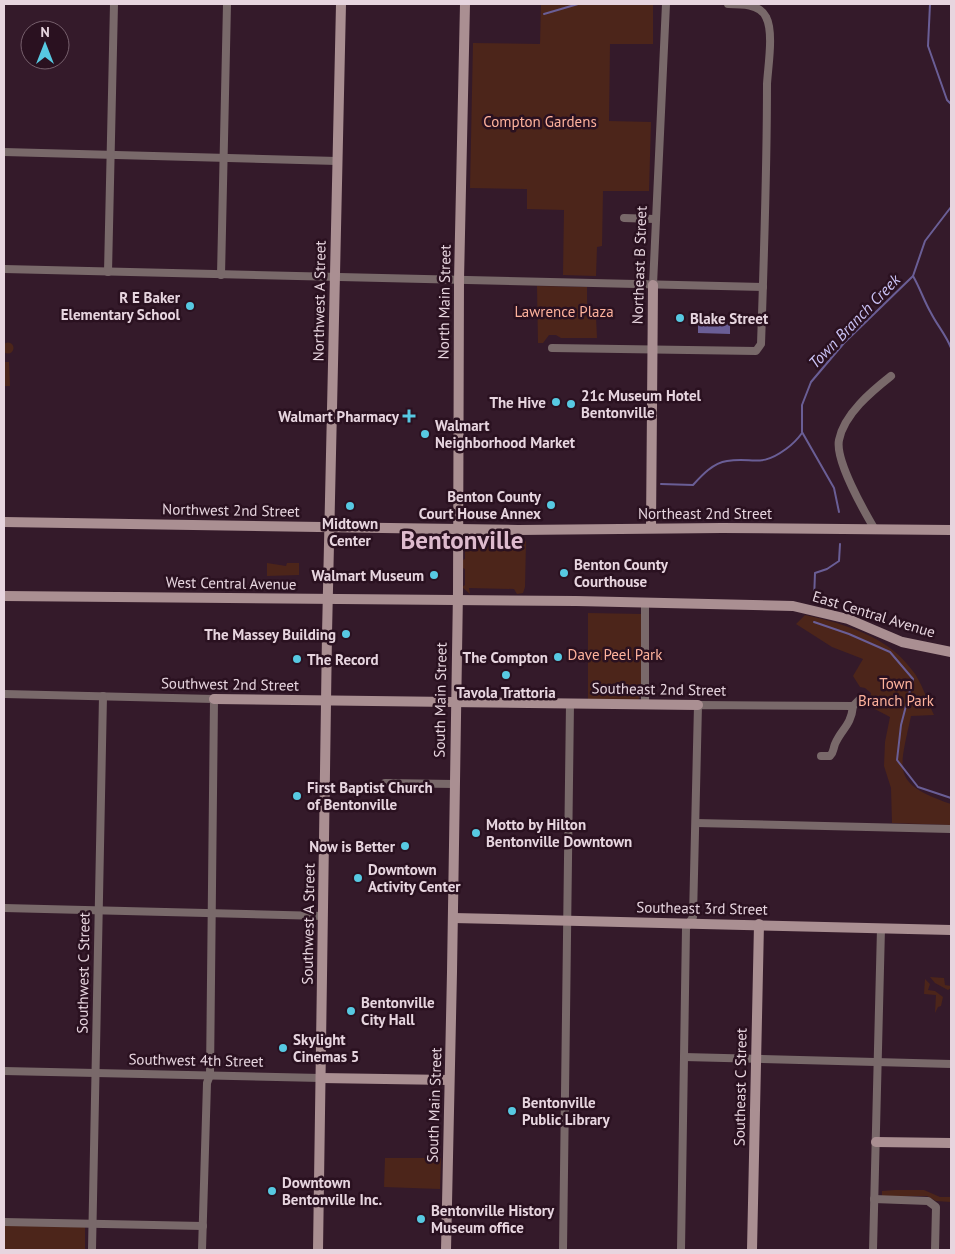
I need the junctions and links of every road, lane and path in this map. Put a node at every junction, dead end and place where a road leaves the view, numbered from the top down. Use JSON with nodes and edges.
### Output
{"nodes":[{"id":1,"x":114,"y":4,"type":"edge"},
{"id":2,"x":227,"y":4,"type":"edge"},
{"id":3,"x":340,"y":4,"type":"edge"},
{"id":4,"x":465,"y":4,"type":"edge"},
{"id":5,"x":666,"y":4,"type":"edge"},
{"id":6,"x":728,"y":4,"type":"edge"},
{"id":7,"x":4,"y":152,"type":"edge"},
{"id":8,"x":110,"y":155,"type":"junction"},
{"id":9,"x":223,"y":157,"type":"junction"},
{"id":10,"x":337,"y":160,"type":"junction"},
{"id":11,"x":624,"y":218,"type":"dead end"},
{"id":12,"x":655,"y":219,"type":"junction"},
{"id":13,"x":4,"y":269,"type":"edge"},
{"id":14,"x":108,"y":272,"type":"junction"},
{"id":15,"x":221,"y":275,"type":"junction"},
{"id":16,"x":334,"y":278,"type":"junction"},
{"id":17,"x":459,"y":280,"type":"junction"},
{"id":18,"x":653,"y":285,"type":"junction"},
{"id":19,"x":763,"y":287,"type":"junction"},
{"id":20,"x":552,"y":348,"type":"dead end"},
{"id":21,"x":651,"y":349,"type":"junction"},
{"id":22,"x":891,"y":376,"type":"dead end"},
{"id":23,"x":4,"y":522,"type":"edge"},
{"id":24,"x":330,"y":527,"type":"junction"},
{"id":25,"x":650,"y":528,"type":"junction"},
{"id":26,"x":874,"y":528,"type":"junction"},
{"id":27,"x":458,"y":529,"type":"junction"},
{"id":28,"x":951,"y":530,"type":"edge"},
{"id":29,"x":4,"y":596,"type":"edge"},
{"id":30,"x":328,"y":599,"type":"junction"},
{"id":31,"x":458,"y":600,"type":"junction"},
{"id":32,"x":645,"y":602,"type":"junction"},
{"id":33,"x":951,"y":652,"type":"edge"},
{"id":34,"x":4,"y":694,"type":"edge"},
{"id":35,"x":103,"y":696,"type":"junction"},
{"id":36,"x":214,"y":698,"type":"junction"},
{"id":37,"x":860,"y":699,"type":"dead end"},
{"id":38,"x":327,"y":701,"type":"junction"},
{"id":39,"x":455,"y":702,"type":"junction"},
{"id":40,"x":570,"y":703,"type":"junction"},
{"id":41,"x":645,"y":704,"type":"junction"},
{"id":42,"x":698,"y":705,"type":"junction"},
{"id":43,"x":853,"y":706,"type":"junction"},
{"id":44,"x":821,"y":756,"type":"dead end"},
{"id":45,"x":384,"y":783,"type":"dead end"},
{"id":46,"x":454,"y":784,"type":"junction"},
{"id":47,"x":696,"y":824,"type":"junction"},
{"id":48,"x":951,"y":829,"type":"edge"},
{"id":49,"x":4,"y":908,"type":"edge"},
{"id":50,"x":98,"y":910,"type":"junction"},
{"id":51,"x":211,"y":913,"type":"junction"},
{"id":52,"x":324,"y":916,"type":"junction"},
{"id":53,"x":453,"y":918,"type":"junction"},
{"id":54,"x":568,"y":920,"type":"junction"},
{"id":55,"x":689,"y":923,"type":"junction"},
{"id":56,"x":759,"y":924,"type":"junction"},
{"id":57,"x":881,"y":928,"type":"junction"},
{"id":58,"x":951,"y":930,"type":"edge"},
{"id":59,"x":684,"y":1057,"type":"junction"},
{"id":60,"x":756,"y":1059,"type":"junction"},
{"id":61,"x":878,"y":1062,"type":"junction"},
{"id":62,"x":951,"y":1064,"type":"edge"},
{"id":63,"x":4,"y":1071,"type":"edge"},
{"id":64,"x":96,"y":1073,"type":"junction"},
{"id":65,"x":210,"y":1075,"type":"junction"},
{"id":66,"x":321,"y":1078,"type":"junction"},
{"id":67,"x":449,"y":1080,"type":"junction"},
{"id":68,"x":876,"y":1142,"type":"junction"},
{"id":69,"x":951,"y":1143,"type":"edge"},
{"id":70,"x":874,"y":1199,"type":"junction"},
{"id":71,"x":4,"y":1222,"type":"edge"},
{"id":72,"x":93,"y":1224,"type":"junction"},
{"id":73,"x":203,"y":1226,"type":"junction"},
{"id":74,"x":92,"y":1250,"type":"edge"},
{"id":75,"x":202,"y":1250,"type":"edge"},
{"id":76,"x":318,"y":1250,"type":"edge"},
{"id":77,"x":446,"y":1250,"type":"edge"},
{"id":78,"x":563,"y":1250,"type":"edge"},
{"id":79,"x":681,"y":1250,"type":"edge"},
{"id":80,"x":752,"y":1250,"type":"edge"},
{"id":81,"x":873,"y":1250,"type":"edge"},
{"id":82,"x":935,"y":1250,"type":"edge"}],
"edges":[{"from":1,"to":8,"type":"street"},
{"from":2,"to":9,"type":"street"},
{"from":3,"to":10,"type":"street","name":"Northwest A Street"},
{"from":4,"to":17,"type":"street","name":"North Main Street"},
{"from":5,"to":12,"type":"street","name":"Northeast B Street"},
{"from":6,"to":19,"type":"street"},
{"from":7,"to":8,"type":"street"},
{"from":8,"to":9,"type":"street"},
{"from":8,"to":14,"type":"street"},
{"from":9,"to":10,"type":"street"},
{"from":9,"to":15,"type":"street"},
{"from":10,"to":16,"type":"street","name":"Northwest A Street"},
{"from":11,"to":12,"type":"street"},
{"from":12,"to":18,"type":"street","name":"Northeast B Street"},
{"from":13,"to":14,"type":"street"},
{"from":14,"to":15,"type":"street"},
{"from":15,"to":16,"type":"street"},
{"from":16,"to":17,"type":"street"},
{"from":16,"to":24,"type":"street","name":"Northwest A Street"},
{"from":17,"to":18,"type":"street"},
{"from":17,"to":27,"type":"street","name":"North Main Street"},
{"from":18,"to":19,"type":"street"},
{"from":18,"to":21,"type":"street","name":"Northeast B Street"},
{"from":19,"to":21,"type":"street"},
{"from":20,"to":21,"type":"street"},
{"from":21,"to":25,"type":"street","name":"Northeast B Street"},
{"from":22,"to":26,"type":"street"},
{"from":23,"to":24,"type":"street","name":"Northwest 2nd Street"},
{"from":24,"to":27,"type":"street","name":"Northwest 2nd Street"},
{"from":24,"to":30,"type":"street","name":"Northwest A Street"},
{"from":25,"to":26,"type":"street","name":"Northeast 2nd Street"},
{"from":25,"to":27,"type":"street","name":"Northeast 2nd Street"},
{"from":26,"to":28,"type":"street","name":"Northeast 2nd Street"},
{"from":27,"to":31,"type":"street","name":"North Main Street"},
{"from":29,"to":30,"type":"street","name":"West Central Avenue"},
{"from":30,"to":31,"type":"street","name":"West Central Avenue"},
{"from":30,"to":38,"type":"street","name":"Southwest A Street"},
{"from":31,"to":32,"type":"street","name":"East Central Avenue"},
{"from":31,"to":39,"type":"street","name":"South Main Street"},
{"from":32,"to":33,"type":"street","name":"East Central Avenue"},
{"from":32,"to":41,"type":"street"},
{"from":34,"to":35,"type":"street","name":"Southwest 2nd Street"},
{"from":35,"to":36,"type":"street","name":"Southwest 2nd Street"},
{"from":35,"to":50,"type":"street","name":"Southwest C Street"},
{"from":36,"to":38,"type":"street","name":"Southwest 2nd Street"},
{"from":36,"to":51,"type":"street"},
{"from":37,"to":43,"type":"street"},
{"from":38,"to":39,"type":"street","name":"Southwest 2nd Street"},
{"from":38,"to":52,"type":"street","name":"Southwest A Street"},
{"from":39,"to":40,"type":"street","name":"Southeast 2nd Street"},
{"from":39,"to":46,"type":"street","name":"South Main Street"},
{"from":40,"to":41,"type":"street","name":"Southeast 2nd Street"},
{"from":40,"to":54,"type":"street"},
{"from":41,"to":42,"type":"street","name":"Southeast 2nd Street"},
{"from":42,"to":43,"type":"street","name":"Southeast 2nd Street"},
{"from":42,"to":47,"type":"street"},
{"from":43,"to":44,"type":"street"},
{"from":45,"to":46,"type":"street"},
{"from":46,"to":53,"type":"street","name":"South Main Street"},
{"from":47,"to":48,"type":"street"},
{"from":47,"to":55,"type":"street"},
{"from":49,"to":50,"type":"street"},
{"from":50,"to":51,"type":"street"},
{"from":50,"to":64,"type":"street","name":"Southwest C Street"},
{"from":51,"to":52,"type":"street"},
{"from":51,"to":65,"type":"street"},
{"from":52,"to":66,"type":"street","name":"Southwest A Street"},
{"from":53,"to":54,"type":"street","name":"Southeast 3rd Street"},
{"from":53,"to":67,"type":"street","name":"South Main Street"},
{"from":54,"to":55,"type":"street","name":"Southeast 3rd Street"},
{"from":54,"to":78,"type":"street"},
{"from":55,"to":56,"type":"street","name":"Southeast 3rd Street"},
{"from":55,"to":59,"type":"street"},
{"from":56,"to":57,"type":"street","name":"Southeast 3rd Street"},
{"from":56,"to":60,"type":"street","name":"Southeast C Street"},
{"from":57,"to":58,"type":"street","name":"Southeast 3rd Street"},
{"from":57,"to":61,"type":"street"},
{"from":59,"to":60,"type":"street"},
{"from":59,"to":79,"type":"street"},
{"from":60,"to":61,"type":"street"},
{"from":60,"to":80,"type":"street","name":"Southeast C Street"},
{"from":61,"to":62,"type":"street"},
{"from":61,"to":68,"type":"street"},
{"from":63,"to":64,"type":"street","name":"Southwest 4th Street"},
{"from":64,"to":65,"type":"street","name":"Southwest 4th Street"},
{"from":64,"to":72,"type":"street","name":"Southwest C Street"},
{"from":65,"to":66,"type":"street","name":"Southwest 4th Street"},
{"from":65,"to":73,"type":"street"},
{"from":66,"to":67,"type":"street","name":"Southwest 4th Street"},
{"from":66,"to":76,"type":"street","name":"Southwest A Street"},
{"from":67,"to":77,"type":"street","name":"South Main Street"},
{"from":68,"to":69,"type":"street"},
{"from":68,"to":70,"type":"street"},
{"from":70,"to":81,"type":"street"},
{"from":70,"to":82,"type":"street"},
{"from":71,"to":72,"type":"street"},
{"from":72,"to":73,"type":"street"},
{"from":72,"to":74,"type":"street","name":"Southwest C Street"},
{"from":73,"to":75,"type":"street"}]}
